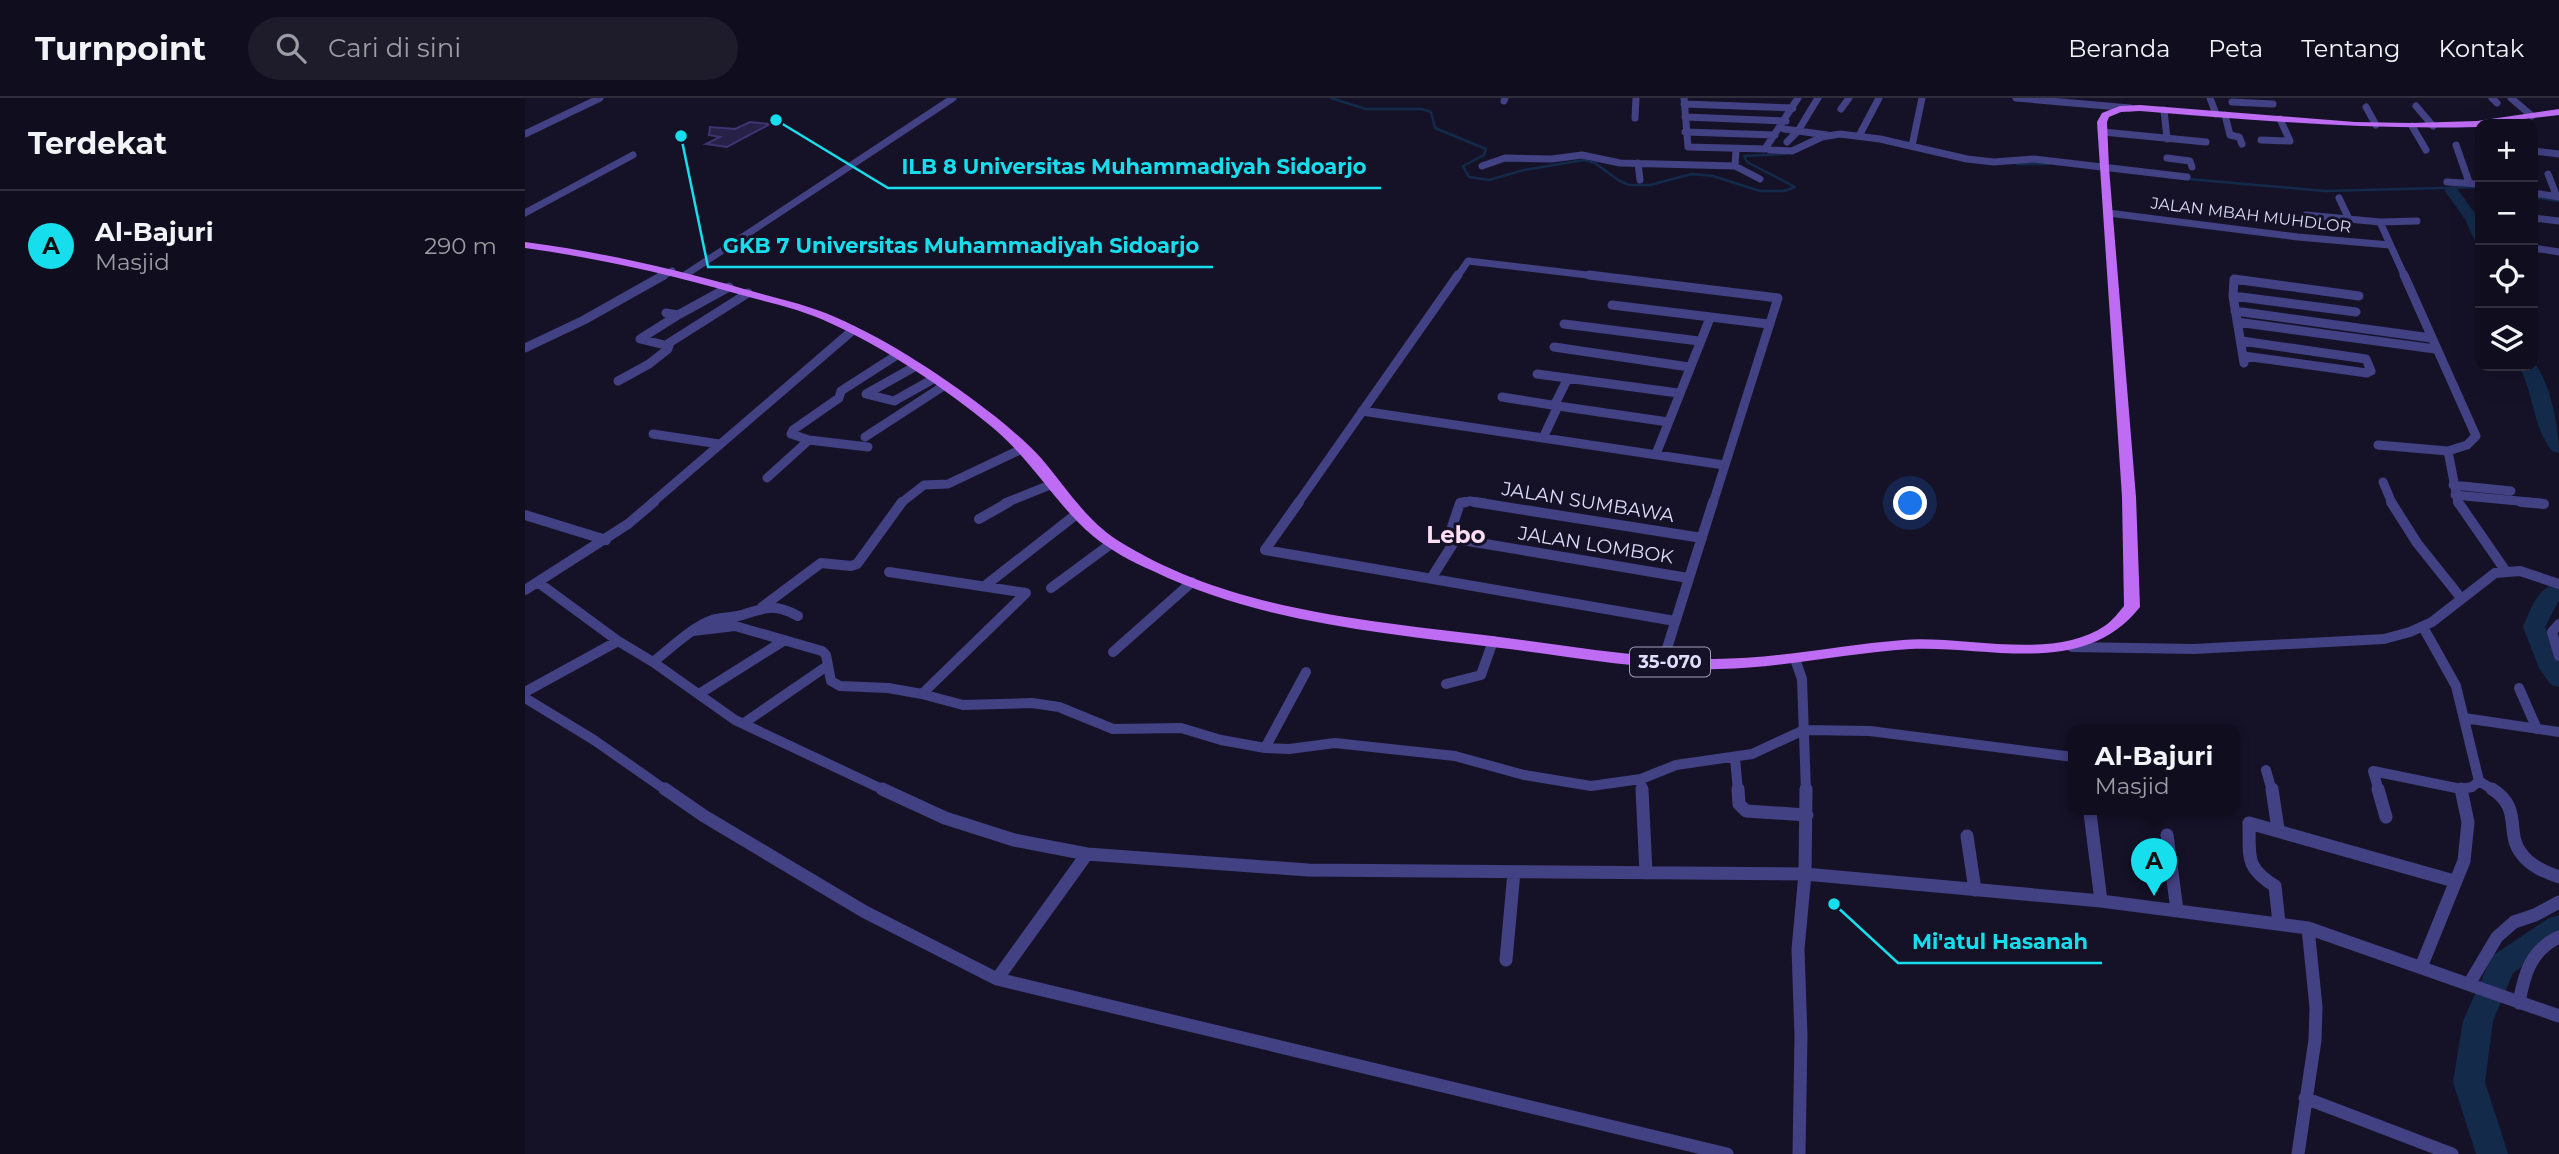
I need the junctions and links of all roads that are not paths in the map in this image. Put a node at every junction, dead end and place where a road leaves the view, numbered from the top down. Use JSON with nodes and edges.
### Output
{"nodes":[{"id":1,"x":600,"y":98,"type":"edge"},
{"id":2,"x":953,"y":98,"type":"edge"},
{"id":3,"x":1636,"y":98,"type":"edge"},
{"id":4,"x":1798,"y":98,"type":"edge"},
{"id":5,"x":1818,"y":98,"type":"edge"},
{"id":6,"x":1849,"y":98,"type":"edge"},
{"id":7,"x":1879,"y":98,"type":"edge"},
{"id":8,"x":1922,"y":98,"type":"edge"},
{"id":9,"x":2017,"y":98,"type":"edge"},
{"id":10,"x":2210,"y":98,"type":"edge"},
{"id":11,"x":2511,"y":98,"type":"edge"},
{"id":12,"x":2046,"y":99,"type":"edge"},
{"id":13,"x":2060,"y":100,"type":"edge"},
{"id":14,"x":2231,"y":100,"type":"edge"},
{"id":15,"x":1684,"y":101,"type":"edge"},
{"id":16,"x":2273,"y":104,"type":"dead end"},
{"id":17,"x":2416,"y":106,"type":"dead end"},
{"id":18,"x":2366,"y":107,"type":"dead end"},
{"id":19,"x":1793,"y":108,"type":"junction"},
{"id":20,"x":2140,"y":108,"type":"junction"},
{"id":21,"x":1841,"y":110,"type":"dead end"},
{"id":22,"x":2164,"y":110,"type":"junction"},
{"id":23,"x":2559,"y":112,"type":"edge"},
{"id":24,"x":2221,"y":114,"type":"junction"},
{"id":25,"x":2238,"y":116,"type":"junction"},
{"id":26,"x":2532,"y":116,"type":"junction"},
{"id":27,"x":1685,"y":117,"type":"junction"},
{"id":28,"x":1635,"y":118,"type":"dead end"},
{"id":29,"x":2280,"y":119,"type":"junction"},
{"id":30,"x":2514,"y":119,"type":"edge"},
{"id":31,"x":1786,"y":121,"type":"junction"},
{"id":32,"x":2475,"y":124,"type":"edge"},
{"id":33,"x":2376,"y":125,"type":"junction"},
{"id":34,"x":2413,"y":126,"type":"junction"},
{"id":35,"x":2433,"y":126,"type":"junction"},
{"id":36,"x":1784,"y":129,"type":"dead end"},
{"id":37,"x":1798,"y":131,"type":"junction"},
{"id":38,"x":1685,"y":132,"type":"junction"},
{"id":39,"x":2103,"y":132,"type":"junction"},
{"id":40,"x":525,"y":134,"type":"edge"},
{"id":41,"x":1775,"y":135,"type":"junction"},
{"id":42,"x":1830,"y":135,"type":"junction"},
{"id":43,"x":1859,"y":136,"type":"junction"},
{"id":44,"x":2167,"y":139,"type":"junction"},
{"id":45,"x":2261,"y":141,"type":"dead end"},
{"id":46,"x":1787,"y":142,"type":"dead end"},
{"id":47,"x":2206,"y":142,"type":"dead end"},
{"id":48,"x":2242,"y":144,"type":"dead end"},
{"id":49,"x":2456,"y":145,"type":"dead end"},
{"id":50,"x":1912,"y":146,"type":"junction"},
{"id":51,"x":1736,"y":150,"type":"junction"},
{"id":52,"x":1770,"y":150,"type":"dead end"},
{"id":53,"x":2426,"y":150,"type":"dead end"},
{"id":54,"x":2538,"y":152,"type":"edge"},
{"id":55,"x":2559,"y":154,"type":"edge"},
{"id":56,"x":633,"y":155,"type":"dead end"},
{"id":57,"x":1637,"y":163,"type":"junction"},
{"id":58,"x":1482,"y":166,"type":"dead end"},
{"id":59,"x":1735,"y":166,"type":"junction"},
{"id":60,"x":2192,"y":167,"type":"dead end"},
{"id":61,"x":2104,"y":169,"type":"junction"},
{"id":62,"x":2548,"y":174,"type":"dead end"},
{"id":63,"x":2169,"y":175,"type":"junction"},
{"id":64,"x":2187,"y":177,"type":"dead end"},
{"id":65,"x":1760,"y":179,"type":"dead end"},
{"id":66,"x":1640,"y":180,"type":"dead end"},
{"id":67,"x":2447,"y":182,"type":"dead end"},
{"id":68,"x":2469,"y":182,"type":"junction"},
{"id":69,"x":2475,"y":183,"type":"edge"},
{"id":70,"x":2538,"y":194,"type":"edge"},
{"id":71,"x":2558,"y":197,"type":"edge"},
{"id":72,"x":2339,"y":198,"type":"dead end"},
{"id":73,"x":525,"y":213,"type":"edge"},
{"id":74,"x":2108,"y":213,"type":"junction"},
{"id":75,"x":2306,"y":215,"type":"dead end"},
{"id":76,"x":2349,"y":219,"type":"junction"},
{"id":77,"x":2538,"y":219,"type":"edge"},
{"id":78,"x":2417,"y":221,"type":"dead end"},
{"id":79,"x":2559,"y":221,"type":"edge"},
{"id":80,"x":2380,"y":222,"type":"junction"},
{"id":81,"x":525,"y":244,"type":"edge"},
{"id":82,"x":2390,"y":245,"type":"junction"},
{"id":83,"x":2538,"y":249,"type":"edge"},
{"id":84,"x":2559,"y":252,"type":"edge"},
{"id":85,"x":672,"y":271,"type":"junction"},
{"id":86,"x":685,"y":275,"type":"junction"},
{"id":87,"x":729,"y":288,"type":"junction"},
{"id":88,"x":748,"y":293,"type":"junction"},
{"id":89,"x":2233,"y":296,"type":"junction"},
{"id":90,"x":2359,"y":296,"type":"dead end"},
{"id":91,"x":1612,"y":305,"type":"dead end"},
{"id":92,"x":2235,"y":311,"type":"junction"},
{"id":93,"x":2356,"y":312,"type":"dead end"},
{"id":94,"x":666,"y":313,"type":"dead end"},
{"id":95,"x":678,"y":315,"type":"junction"},
{"id":96,"x":1710,"y":317,"type":"junction"},
{"id":97,"x":2237,"y":322,"type":"junction"},
{"id":98,"x":1564,"y":324,"type":"dead end"},
{"id":99,"x":1768,"y":324,"type":"junction"},
{"id":100,"x":853,"y":330,"type":"junction"},
{"id":101,"x":2431,"y":338,"type":"junction"},
{"id":102,"x":1699,"y":341,"type":"junction"},
{"id":103,"x":2242,"y":341,"type":"junction"},
{"id":104,"x":669,"y":346,"type":"junction"},
{"id":105,"x":1554,"y":347,"type":"dead end"},
{"id":106,"x":525,"y":348,"type":"edge"},
{"id":107,"x":2435,"y":349,"type":"junction"},
{"id":108,"x":897,"y":355,"type":"junction"},
{"id":109,"x":915,"y":366,"type":"junction"},
{"id":110,"x":1689,"y":367,"type":"junction"},
{"id":111,"x":1537,"y":374,"type":"dead end"},
{"id":112,"x":1568,"y":378,"type":"junction"},
{"id":113,"x":618,"y":381,"type":"dead end"},
{"id":114,"x":940,"y":382,"type":"junction"},
{"id":115,"x":1678,"y":394,"type":"junction"},
{"id":116,"x":1502,"y":397,"type":"dead end"},
{"id":117,"x":1556,"y":406,"type":"junction"},
{"id":118,"x":1362,"y":411,"type":"junction"},
{"id":119,"x":1668,"y":422,"type":"junction"},
{"id":120,"x":653,"y":434,"type":"dead end"},
{"id":121,"x":865,"y":437,"type":"dead end"},
{"id":122,"x":1543,"y":438,"type":"junction"},
{"id":123,"x":809,"y":440,"type":"junction"},
{"id":124,"x":719,"y":444,"type":"junction"},
{"id":125,"x":2378,"y":445,"type":"dead end"},
{"id":126,"x":868,"y":447,"type":"dead end"},
{"id":127,"x":1024,"y":448,"type":"junction"},
{"id":128,"x":2448,"y":451,"type":"junction"},
{"id":129,"x":1656,"y":454,"type":"junction"},
{"id":130,"x":1724,"y":465,"type":"junction"},
{"id":131,"x":767,"y":478,"type":"dead end"},
{"id":132,"x":2383,"y":482,"type":"dead end"},
{"id":133,"x":1055,"y":483,"type":"junction"},
{"id":134,"x":2454,"y":490,"type":"junction"},
{"id":135,"x":2511,"y":491,"type":"dead end"},
{"id":136,"x":2544,"y":504,"type":"dead end"},
{"id":137,"x":1077,"y":513,"type":"junction"},
{"id":138,"x":525,"y":515,"type":"edge"},
{"id":139,"x":979,"y":519,"type":"dead end"},
{"id":140,"x":1702,"y":538,"type":"junction"},
{"id":141,"x":1456,"y":539,"type":"junction"},
{"id":142,"x":606,"y":540,"type":"junction"},
{"id":143,"x":1112,"y":543,"type":"junction"},
{"id":144,"x":2505,"y":570,"type":"junction"},
{"id":145,"x":889,"y":572,"type":"dead end"},
{"id":146,"x":1432,"y":577,"type":"junction"},
{"id":147,"x":1688,"y":578,"type":"junction"},
{"id":148,"x":1192,"y":582,"type":"junction"},
{"id":149,"x":539,"y":583,"type":"junction"},
{"id":150,"x":2559,"y":584,"type":"edge"},
{"id":151,"x":986,"y":585,"type":"junction"},
{"id":152,"x":1051,"y":588,"type":"dead end"},
{"id":153,"x":525,"y":590,"type":"edge"},
{"id":154,"x":2461,"y":598,"type":"junction"},
{"id":155,"x":762,"y":607,"type":"junction"},
{"id":156,"x":798,"y":616,"type":"dead end"},
{"id":157,"x":1675,"y":621,"type":"junction"},
{"id":158,"x":2559,"y":624,"type":"edge"},
{"id":159,"x":2423,"y":627,"type":"junction"},
{"id":160,"x":697,"y":628,"type":"junction"},
{"id":161,"x":785,"y":640,"type":"junction"},
{"id":162,"x":618,"y":642,"type":"junction"},
{"id":163,"x":1493,"y":642,"type":"junction"},
{"id":164,"x":2072,"y":647,"type":"junction"},
{"id":165,"x":1114,"y":652,"type":"dead end"},
{"id":166,"x":2559,"y":656,"type":"edge"},
{"id":167,"x":1795,"y":659,"type":"junction"},
{"id":168,"x":1663,"y":661,"type":"junction"},
{"id":169,"x":653,"y":662,"type":"junction"},
{"id":170,"x":827,"y":666,"type":"junction"},
{"id":171,"x":1306,"y":672,"type":"dead end"},
{"id":172,"x":1446,"y":684,"type":"dead end"},
{"id":173,"x":2519,"y":688,"type":"dead end"},
{"id":174,"x":924,"y":691,"type":"junction"},
{"id":175,"x":525,"y":692,"type":"edge"},
{"id":176,"x":699,"y":694,"type":"junction"},
{"id":177,"x":525,"y":698,"type":"edge"},
{"id":178,"x":2464,"y":718,"type":"junction"},
{"id":179,"x":744,"y":723,"type":"junction"},
{"id":180,"x":1804,"y":726,"type":"junction"},
{"id":181,"x":2537,"y":729,"type":"junction"},
{"id":182,"x":2559,"y":732,"type":"edge"},
{"id":183,"x":1265,"y":748,"type":"junction"},
{"id":184,"x":2068,"y":756,"type":"edge"},
{"id":185,"x":1735,"y":758,"type":"junction"},
{"id":186,"x":2266,"y":770,"type":"dead end"},
{"id":187,"x":1641,"y":779,"type":"junction"},
{"id":188,"x":2479,"y":781,"type":"junction"},
{"id":189,"x":2461,"y":789,"type":"junction"},
{"id":190,"x":1807,"y":815,"type":"junction"},
{"id":191,"x":2090,"y":815,"type":"edge"},
{"id":192,"x":2386,"y":817,"type":"dead end"},
{"id":193,"x":2278,"y":829,"type":"junction"},
{"id":194,"x":2167,"y":835,"type":"dead end"},
{"id":195,"x":1967,"y":836,"type":"dead end"},
{"id":196,"x":1087,"y":854,"type":"junction"},
{"id":197,"x":1514,"y":872,"type":"junction"},
{"id":198,"x":1646,"y":873,"type":"junction"},
{"id":199,"x":1805,"y":874,"type":"junction"},
{"id":200,"x":2559,"y":877,"type":"edge"},
{"id":201,"x":2454,"y":881,"type":"junction"},
{"id":202,"x":1975,"y":890,"type":"junction"},
{"id":203,"x":2101,"y":901,"type":"junction"},
{"id":204,"x":2559,"y":902,"type":"edge"},
{"id":205,"x":2177,"y":910,"type":"junction"},
{"id":206,"x":2279,"y":923,"type":"junction"},
{"id":207,"x":2308,"y":928,"type":"junction"},
{"id":208,"x":2559,"y":937,"type":"edge"},
{"id":209,"x":1506,"y":960,"type":"dead end"},
{"id":210,"x":2421,"y":967,"type":"junction"},
{"id":211,"x":997,"y":979,"type":"junction"},
{"id":212,"x":2470,"y":985,"type":"junction"},
{"id":213,"x":2514,"y":1001,"type":"junction"},
{"id":214,"x":2559,"y":1016,"type":"edge"},
{"id":215,"x":2305,"y":1098,"type":"junction"},
{"id":216,"x":1727,"y":1154,"type":"edge"},
{"id":217,"x":1799,"y":1154,"type":"edge"},
{"id":218,"x":2298,"y":1154,"type":"edge"},
{"id":219,"x":2452,"y":1154,"type":"edge"}],
"edges":[{"from":1,"to":40,"type":"street"},
{"from":2,"to":86,"type":"street"},
{"from":3,"to":28,"type":"street"},
{"from":4,"to":19,"type":"street"},
{"from":5,"to":37,"type":"street"},
{"from":6,"to":21,"type":"street"},
{"from":7,"to":43,"type":"street"},
{"from":8,"to":50,"type":"street"},
{"from":9,"to":12,"type":"street"},
{"from":10,"to":24,"type":"street"},
{"from":11,"to":26,"type":"street"},
{"from":12,"to":13,"type":"street"},
{"from":13,"to":20,"type":"street"},
{"from":14,"to":16,"type":"street"},
{"from":14,"to":25,"type":"street"},
{"from":15,"to":19,"type":"street"},
{"from":15,"to":27,"type":"street"},
{"from":17,"to":35,"type":"street"},
{"from":18,"to":33,"type":"street"},
{"from":19,"to":31,"type":"street"},
{"from":20,"to":22,"type":"main road"},
{"from":20,"to":39,"type":"main road"},
{"from":22,"to":24,"type":"main road"},
{"from":22,"to":44,"type":"street"},
{"from":23,"to":26,"type":"main road"},
{"from":24,"to":25,"type":"main road"},
{"from":24,"to":48,"type":"street"},
{"from":25,"to":29,"type":"main road"},
{"from":26,"to":30,"type":"main road"},
{"from":27,"to":31,"type":"street"},
{"from":27,"to":38,"type":"street"},
{"from":29,"to":33,"type":"main road"},
{"from":29,"to":45,"type":"street"},
{"from":31,"to":41,"type":"street"},
{"from":32,"to":35,"type":"main road"},
{"from":33,"to":34,"type":"main road"},
{"from":34,"to":35,"type":"main road"},
{"from":34,"to":53,"type":"street"},
{"from":36,"to":37,"type":"street"},
{"from":37,"to":42,"type":"street"},
{"from":37,"to":46,"type":"street"},
{"from":38,"to":41,"type":"street"},
{"from":38,"to":51,"type":"street"},
{"from":39,"to":44,"type":"street"},
{"from":39,"to":61,"type":"main road","number":"35-070"},
{"from":41,"to":51,"type":"street"},
{"from":42,"to":43,"type":"street"},
{"from":42,"to":52,"type":"street"},
{"from":43,"to":50,"type":"street"},
{"from":44,"to":47,"type":"street"},
{"from":49,"to":68,"type":"street"},
{"from":50,"to":61,"type":"street"},
{"from":51,"to":59,"type":"street"},
{"from":54,"to":55,"type":"street"},
{"from":56,"to":73,"type":"street"},
{"from":57,"to":58,"type":"street"},
{"from":57,"to":59,"type":"street"},
{"from":57,"to":66,"type":"street"},
{"from":59,"to":65,"type":"street"},
{"from":60,"to":63,"type":"street"},
{"from":61,"to":63,"type":"street"},
{"from":61,"to":74,"type":"main road","number":"35-070"},
{"from":62,"to":71,"type":"street"},
{"from":63,"to":64,"type":"street"},
{"from":67,"to":68,"type":"street"},
{"from":68,"to":69,"type":"street"},
{"from":70,"to":71,"type":"street"},
{"from":72,"to":76,"type":"street"},
{"from":74,"to":82,"type":"street","name":"JALAN MBAH MUHDLOR"},
{"from":74,"to":164,"type":"main road","number":"35-070"},
{"from":75,"to":76,"type":"street"},
{"from":76,"to":80,"type":"street"},
{"from":77,"to":79,"type":"street"},
{"from":78,"to":80,"type":"street"},
{"from":80,"to":82,"type":"street"},
{"from":81,"to":85,"type":"main road","number":"35-070"},
{"from":82,"to":101,"type":"street"},
{"from":83,"to":84,"type":"street"},
{"from":85,"to":86,"type":"main road","number":"35-070"},
{"from":85,"to":106,"type":"street"},
{"from":86,"to":87,"type":"main road","number":"35-070"},
{"from":87,"to":88,"type":"main road","number":"35-070"},
{"from":87,"to":95,"type":"street"},
{"from":88,"to":100,"type":"main road","number":"35-070"},
{"from":88,"to":104,"type":"street"},
{"from":89,"to":90,"type":"street"},
{"from":89,"to":92,"type":"street"},
{"from":89,"to":93,"type":"street"},
{"from":91,"to":96,"type":"street"},
{"from":92,"to":97,"type":"street"},
{"from":92,"to":101,"type":"street"},
{"from":94,"to":95,"type":"street"},
{"from":95,"to":104,"type":"street"},
{"from":96,"to":99,"type":"street"},
{"from":96,"to":102,"type":"street"},
{"from":97,"to":103,"type":"street"},
{"from":97,"to":107,"type":"street"},
{"from":98,"to":102,"type":"street"},
{"from":99,"to":118,"type":"street"},
{"from":99,"to":130,"type":"street"},
{"from":100,"to":108,"type":"main road","number":"35-070"},
{"from":100,"to":124,"type":"street"},
{"from":101,"to":107,"type":"street"},
{"from":102,"to":110,"type":"street"},
{"from":103,"to":103,"type":"street"},
{"from":104,"to":113,"type":"street"},
{"from":105,"to":110,"type":"street"},
{"from":107,"to":128,"type":"street"},
{"from":108,"to":109,"type":"main road","number":"35-070"},
{"from":108,"to":123,"type":"street"},
{"from":109,"to":114,"type":"main road","number":"35-070"},
{"from":109,"to":114,"type":"street"},
{"from":110,"to":115,"type":"street"},
{"from":111,"to":112,"type":"street"},
{"from":112,"to":115,"type":"street"},
{"from":112,"to":117,"type":"street"},
{"from":114,"to":121,"type":"street"},
{"from":114,"to":127,"type":"main road","number":"35-070"},
{"from":115,"to":119,"type":"street"},
{"from":116,"to":117,"type":"street"},
{"from":117,"to":119,"type":"street"},
{"from":117,"to":122,"type":"street"},
{"from":118,"to":122,"type":"street"},
{"from":118,"to":146,"type":"street"},
{"from":119,"to":129,"type":"street"},
{"from":120,"to":124,"type":"street"},
{"from":122,"to":129,"type":"street"},
{"from":123,"to":126,"type":"street"},
{"from":123,"to":131,"type":"street"},
{"from":124,"to":142,"type":"street"},
{"from":125,"to":128,"type":"street"},
{"from":127,"to":133,"type":"main road","number":"35-070"},
{"from":127,"to":155,"type":"street"},
{"from":128,"to":134,"type":"street"},
{"from":129,"to":130,"type":"street"},
{"from":130,"to":140,"type":"street"},
{"from":132,"to":154,"type":"street"},
{"from":133,"to":137,"type":"main road","number":"35-070"},
{"from":133,"to":139,"type":"street"},
{"from":134,"to":135,"type":"street"},
{"from":134,"to":136,"type":"street"},
{"from":134,"to":144,"type":"street"},
{"from":137,"to":143,"type":"main road","number":"35-070"},
{"from":137,"to":151,"type":"street"},
{"from":138,"to":142,"type":"street"},
{"from":140,"to":141,"type":"street","name":"JALAN SUMBAWA"},
{"from":140,"to":147,"type":"street"},
{"from":141,"to":146,"type":"street"},
{"from":141,"to":147,"type":"street","name":"JALAN LOMBOK"},
{"from":142,"to":149,"type":"street"},
{"from":143,"to":148,"type":"main road","number":"35-070"},
{"from":143,"to":152,"type":"street"},
{"from":144,"to":150,"type":"street"},
{"from":144,"to":154,"type":"street"},
{"from":145,"to":151,"type":"street"},
{"from":146,"to":157,"type":"street"},
{"from":147,"to":157,"type":"street"},
{"from":148,"to":163,"type":"main road","number":"35-070"},
{"from":148,"to":165,"type":"street"},
{"from":149,"to":153,"type":"street"},
{"from":149,"to":162,"type":"street"},
{"from":151,"to":174,"type":"street"},
{"from":154,"to":159,"type":"street"},
{"from":155,"to":156,"type":"street"},
{"from":155,"to":160,"type":"street"},
{"from":157,"to":168,"type":"street"},
{"from":158,"to":166,"type":"street"},
{"from":159,"to":164,"type":"street"},
{"from":159,"to":178,"type":"street"},
{"from":160,"to":161,"type":"street"},
{"from":160,"to":169,"type":"street"},
{"from":161,"to":170,"type":"street"},
{"from":161,"to":176,"type":"street"},
{"from":162,"to":169,"type":"street"},
{"from":162,"to":175,"type":"street"},
{"from":163,"to":168,"type":"main road","number":"35-070"},
{"from":163,"to":172,"type":"street"},
{"from":164,"to":167,"type":"main road","number":"35-070"},
{"from":167,"to":168,"type":"main road","number":"35-070"},
{"from":167,"to":180,"type":"street"},
{"from":169,"to":176,"type":"street"},
{"from":170,"to":174,"type":"street"},
{"from":170,"to":179,"type":"street"},
{"from":171,"to":183,"type":"street"},
{"from":173,"to":181,"type":"street"},
{"from":174,"to":183,"type":"street"},
{"from":176,"to":179,"type":"street"},
{"from":177,"to":211,"type":"street"},
{"from":178,"to":181,"type":"street"},
{"from":178,"to":188,"type":"street"},
{"from":179,"to":196,"type":"street"},
{"from":180,"to":184,"type":"street"},
{"from":180,"to":185,"type":"street"},
{"from":180,"to":190,"type":"street"},
{"from":181,"to":182,"type":"street"},
{"from":183,"to":187,"type":"street"},
{"from":185,"to":187,"type":"street"},
{"from":185,"to":190,"type":"street"},
{"from":186,"to":193,"type":"street"},
{"from":187,"to":198,"type":"street"},
{"from":188,"to":189,"type":"street"},
{"from":188,"to":200,"type":"street"},
{"from":189,"to":192,"type":"street"},
{"from":189,"to":201,"type":"street"},
{"from":190,"to":199,"type":"street"},
{"from":191,"to":203,"type":"street"},
{"from":193,"to":201,"type":"street"},
{"from":193,"to":206,"type":"street"},
{"from":194,"to":205,"type":"street"},
{"from":195,"to":202,"type":"street"},
{"from":196,"to":197,"type":"street"},
{"from":196,"to":211,"type":"street"},
{"from":197,"to":198,"type":"street"},
{"from":197,"to":209,"type":"street"},
{"from":198,"to":199,"type":"street"},
{"from":199,"to":202,"type":"street"},
{"from":199,"to":217,"type":"street"},
{"from":201,"to":210,"type":"street"},
{"from":202,"to":203,"type":"street"},
{"from":203,"to":205,"type":"street"},
{"from":204,"to":212,"type":"street"},
{"from":205,"to":206,"type":"street"},
{"from":206,"to":207,"type":"street"},
{"from":207,"to":210,"type":"street"},
{"from":207,"to":215,"type":"street"},
{"from":208,"to":213,"type":"street"},
{"from":210,"to":212,"type":"street"},
{"from":211,"to":216,"type":"street"},
{"from":212,"to":213,"type":"street"},
{"from":213,"to":214,"type":"street"},
{"from":215,"to":218,"type":"street"},
{"from":215,"to":219,"type":"street"}]}
